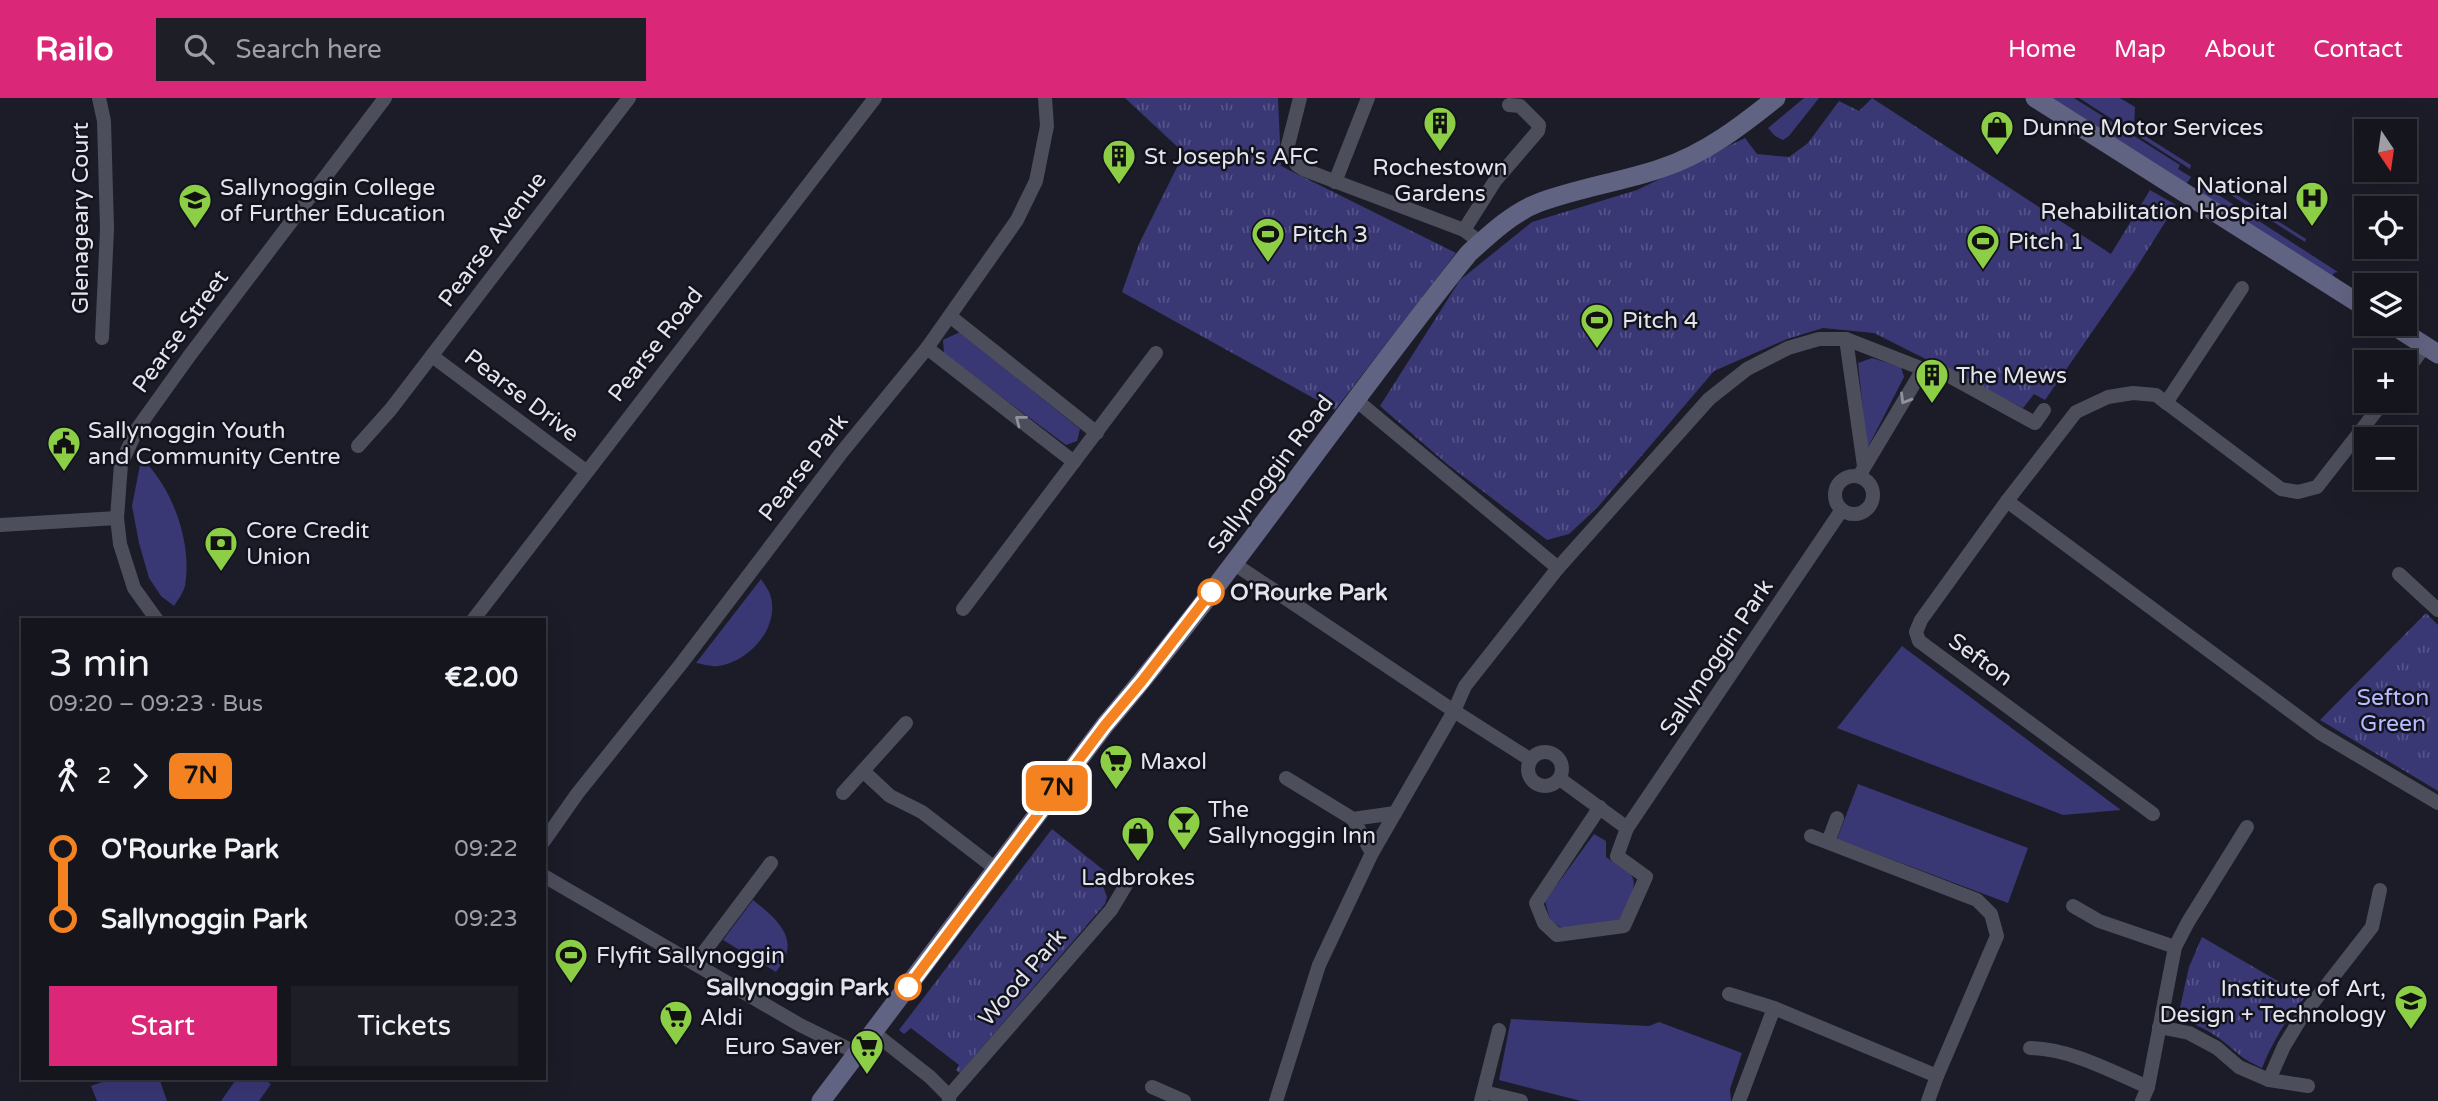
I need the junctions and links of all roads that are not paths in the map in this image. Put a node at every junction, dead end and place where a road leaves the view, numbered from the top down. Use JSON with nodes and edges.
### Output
{"nodes":[{"id":1,"x":99,"y":98,"type":"edge"},
{"id":2,"x":385,"y":98,"type":"edge"},
{"id":3,"x":629,"y":98,"type":"edge"},
{"id":4,"x":875,"y":98,"type":"edge"},
{"id":5,"x":1045,"y":98,"type":"edge"},
{"id":6,"x":1300,"y":98,"type":"edge"},
{"id":7,"x":1368,"y":98,"type":"edge"},
{"id":8,"x":1776,"y":98,"type":"edge"},
{"id":9,"x":2035,"y":98,"type":"edge"},
{"id":10,"x":1509,"y":105,"type":"dead end"},
{"id":11,"x":1335,"y":182,"type":"junction"},
{"id":12,"x":1464,"y":230,"type":"junction"},
{"id":13,"x":1481,"y":243,"type":"junction"},
{"id":14,"x":2242,"y":288,"type":"dead end"},
{"id":15,"x":2354,"y":300,"type":"edge"},
{"id":16,"x":951,"y":317,"type":"junction"},
{"id":17,"x":2410,"y":336,"type":"edge"},
{"id":18,"x":102,"y":338,"type":"dead end"},
{"id":19,"x":1846,"y":339,"type":"junction"},
{"id":20,"x":927,"y":348,"type":"junction"},
{"id":21,"x":2432,"y":350,"type":"edge"},
{"id":22,"x":1156,"y":353,"type":"dead end"},
{"id":23,"x":432,"y":356,"type":"junction"},
{"id":24,"x":2417,"y":363,"type":"edge"},
{"id":25,"x":1923,"y":369,"type":"junction"},
{"id":26,"x":1356,"y":400,"type":"junction"},
{"id":27,"x":2166,"y":403,"type":"junction"},
{"id":28,"x":2044,"y":410,"type":"dead end"},
{"id":29,"x":2375,"y":413,"type":"edge"},
{"id":30,"x":1097,"y":433,"type":"junction"},
{"id":31,"x":358,"y":446,"type":"dead end"},
{"id":32,"x":1074,"y":462,"type":"junction"},
{"id":33,"x":586,"y":471,"type":"junction"},
{"id":34,"x":1862,"y":471,"type":"junction"},
{"id":35,"x":2007,"y":501,"type":"junction"},
{"id":36,"x":1842,"y":511,"type":"junction"},
{"id":37,"x":117,"y":518,"type":"junction"},
{"id":38,"x":0,"y":525,"type":"edge"},
{"id":39,"x":1233,"y":563,"type":"junction"},
{"id":40,"x":1558,"y":568,"type":"junction"},
{"id":41,"x":2399,"y":574,"type":"dead end"},
{"id":42,"x":963,"y":609,"type":"dead end"},
{"id":43,"x":2438,"y":610,"type":"edge"},
{"id":44,"x":156,"y":618,"type":"edge"},
{"id":45,"x":475,"y":618,"type":"edge"},
{"id":46,"x":1454,"y":711,"type":"junction"},
{"id":47,"x":906,"y":723,"type":"dead end"},
{"id":48,"x":1531,"y":760,"type":"junction"},
{"id":49,"x":863,"y":771,"type":"junction"},
{"id":50,"x":1286,"y":778,"type":"dead end"},
{"id":51,"x":1560,"y":779,"type":"junction"},
{"id":52,"x":843,"y":793,"type":"dead end"},
{"id":53,"x":2438,"y":803,"type":"edge"},
{"id":54,"x":1600,"y":807,"type":"junction"},
{"id":55,"x":1395,"y":813,"type":"junction"},
{"id":56,"x":2153,"y":814,"type":"dead end"},
{"id":57,"x":1837,"y":818,"type":"dead end"},
{"id":58,"x":1353,"y":819,"type":"junction"},
{"id":59,"x":2247,"y":827,"type":"dead end"},
{"id":60,"x":1627,"y":828,"type":"junction"},
{"id":61,"x":1811,"y":836,"type":"dead end"},
{"id":62,"x":546,"y":838,"type":"edge"},
{"id":63,"x":1828,"y":842,"type":"junction"},
{"id":64,"x":1372,"y":853,"type":"junction"},
{"id":65,"x":771,"y":863,"type":"dead end"},
{"id":66,"x":996,"y":869,"type":"junction"},
{"id":67,"x":546,"y":877,"type":"edge"},
{"id":68,"x":1126,"y":885,"type":"dead end"},
{"id":69,"x":2380,"y":890,"type":"dead end"},
{"id":70,"x":2073,"y":906,"type":"dead end"},
{"id":71,"x":2175,"y":947,"type":"junction"},
{"id":72,"x":695,"y":964,"type":"junction"},
{"id":73,"x":1729,"y":994,"type":"dead end"},
{"id":74,"x":1774,"y":1008,"type":"junction"},
{"id":75,"x":2159,"y":1027,"type":"junction"},
{"id":76,"x":1499,"y":1030,"type":"dead end"},
{"id":77,"x":873,"y":1032,"type":"junction"},
{"id":78,"x":2030,"y":1048,"type":"dead end"},
{"id":79,"x":857,"y":1053,"type":"junction"},
{"id":80,"x":1937,"y":1076,"type":"junction"},
{"id":81,"x":2269,"y":1080,"type":"junction"},
{"id":82,"x":2308,"y":1086,"type":"dead end"},
{"id":83,"x":1152,"y":1087,"type":"dead end"},
{"id":84,"x":2145,"y":1094,"type":"edge"},
{"id":85,"x":1482,"y":1096,"type":"edge"},
{"id":86,"x":949,"y":1099,"type":"edge"},
{"id":87,"x":821,"y":1101,"type":"edge"},
{"id":88,"x":1184,"y":1101,"type":"edge"},
{"id":89,"x":1276,"y":1101,"type":"edge"},
{"id":90,"x":1521,"y":1101,"type":"edge"},
{"id":91,"x":1739,"y":1101,"type":"edge"},
{"id":92,"x":1928,"y":1101,"type":"edge"}],
"edges":[{"from":1,"to":18,"type":"street","name":"Glenageary Court"},
{"from":2,"to":37,"type":"street","name":"Pearse Street"},
{"from":3,"to":23,"type":"street","name":"Pearse Avenue"},
{"from":4,"to":33,"type":"street","name":"Pearse Road"},
{"from":5,"to":16,"type":"street","name":"Pearse Park"},
{"from":6,"to":11,"type":"street"},
{"from":7,"to":11,"type":"street"},
{"from":8,"to":13,"type":"street","name":"Sallynoggin Road"},
{"from":9,"to":15,"type":"street"},
{"from":10,"to":12,"type":"street"},
{"from":11,"to":12,"type":"street"},
{"from":12,"to":13,"type":"street"},
{"from":13,"to":26,"type":"street","name":"Sallynoggin Road"},
{"from":14,"to":27,"type":"street"},
{"from":16,"to":20,"type":"street","name":"Pearse Park"},
{"from":16,"to":30,"type":"street"},
{"from":17,"to":21,"type":"street"},
{"from":19,"to":25,"type":"street"},
{"from":19,"to":34,"type":"street"},
{"from":19,"to":40,"type":"street"},
{"from":32,"to":20,"type":"street","one_way":true},
{"from":20,"to":62,"type":"street","name":"Pearse Park"},
{"from":21,"to":24,"type":"street"},
{"from":22,"to":30,"type":"street"},
{"from":23,"to":31,"type":"street","name":"Pearse Avenue"},
{"from":23,"to":33,"type":"street","name":"Pearse Drive"},
{"from":25,"to":28,"type":"street"},
{"from":25,"to":34,"type":"street","one_way":true},
{"from":26,"to":39,"type":"street","name":"Sallynoggin Road"},
{"from":26,"to":40,"type":"street"},
{"from":27,"to":29,"type":"street","name":"Sefton"},
{"from":27,"to":35,"type":"street","name":"Sefton"},
{"from":30,"to":32,"type":"street"},
{"from":32,"to":42,"type":"street"},
{"from":33,"to":45,"type":"street","name":"Pearse Road"},
{"from":34,"to":36,"type":"street"},
{"from":34,"to":36,"type":"street"},
{"from":35,"to":53,"type":"street"},
{"from":35,"to":56,"type":"street","name":"Sefton"},
{"from":36,"to":60,"type":"street","name":"Sallynoggin Park"},
{"from":37,"to":38,"type":"street"},
{"from":37,"to":44,"type":"street","name":"Pearse Street"},
{"from":39,"to":46,"type":"street"},
{"from":39,"to":66,"type":"street","name":"Sallynoggin Road"},
{"from":40,"to":46,"type":"street"},
{"from":41,"to":43,"type":"street"},
{"from":46,"to":48,"type":"street"},
{"from":46,"to":55,"type":"street"},
{"from":47,"to":49,"type":"street"},
{"from":48,"to":51,"type":"street"},
{"from":48,"to":51,"type":"street"},
{"from":49,"to":52,"type":"street"},
{"from":49,"to":66,"type":"street"},
{"from":50,"to":58,"type":"street"},
{"from":51,"to":54,"type":"street"},
{"from":54,"to":60,"type":"street"},
{"from":54,"to":60,"type":"street","name":"Sallynoggin Park"},
{"from":55,"to":58,"type":"street"},
{"from":55,"to":64,"type":"street"},
{"from":57,"to":63,"type":"street"},
{"from":58,"to":64,"type":"street"},
{"from":59,"to":71,"type":"street"},
{"from":61,"to":63,"type":"street"},
{"from":63,"to":80,"type":"street"},
{"from":64,"to":89,"type":"street"},
{"from":65,"to":72,"type":"street"},
{"from":66,"to":77,"type":"street","name":"Sallynoggin Road"},
{"from":67,"to":72,"type":"street"},
{"from":68,"to":86,"type":"street","name":"Wood Park"},
{"from":69,"to":81,"type":"street"},
{"from":70,"to":71,"type":"street"},
{"from":71,"to":75,"type":"street"},
{"from":72,"to":79,"type":"street"},
{"from":73,"to":74,"type":"street"},
{"from":74,"to":80,"type":"street"},
{"from":74,"to":91,"type":"street"},
{"from":75,"to":81,"type":"street"},
{"from":75,"to":84,"type":"street"},
{"from":76,"to":85,"type":"street"},
{"from":77,"to":79,"type":"street","name":"Sallynoggin Road"},
{"from":77,"to":86,"type":"street"},
{"from":78,"to":84,"type":"street"},
{"from":79,"to":87,"type":"street","name":"Sallynoggin Road"},
{"from":80,"to":92,"type":"street"},
{"from":81,"to":82,"type":"street"},
{"from":83,"to":88,"type":"street"},
{"from":85,"to":90,"type":"street"}]}
